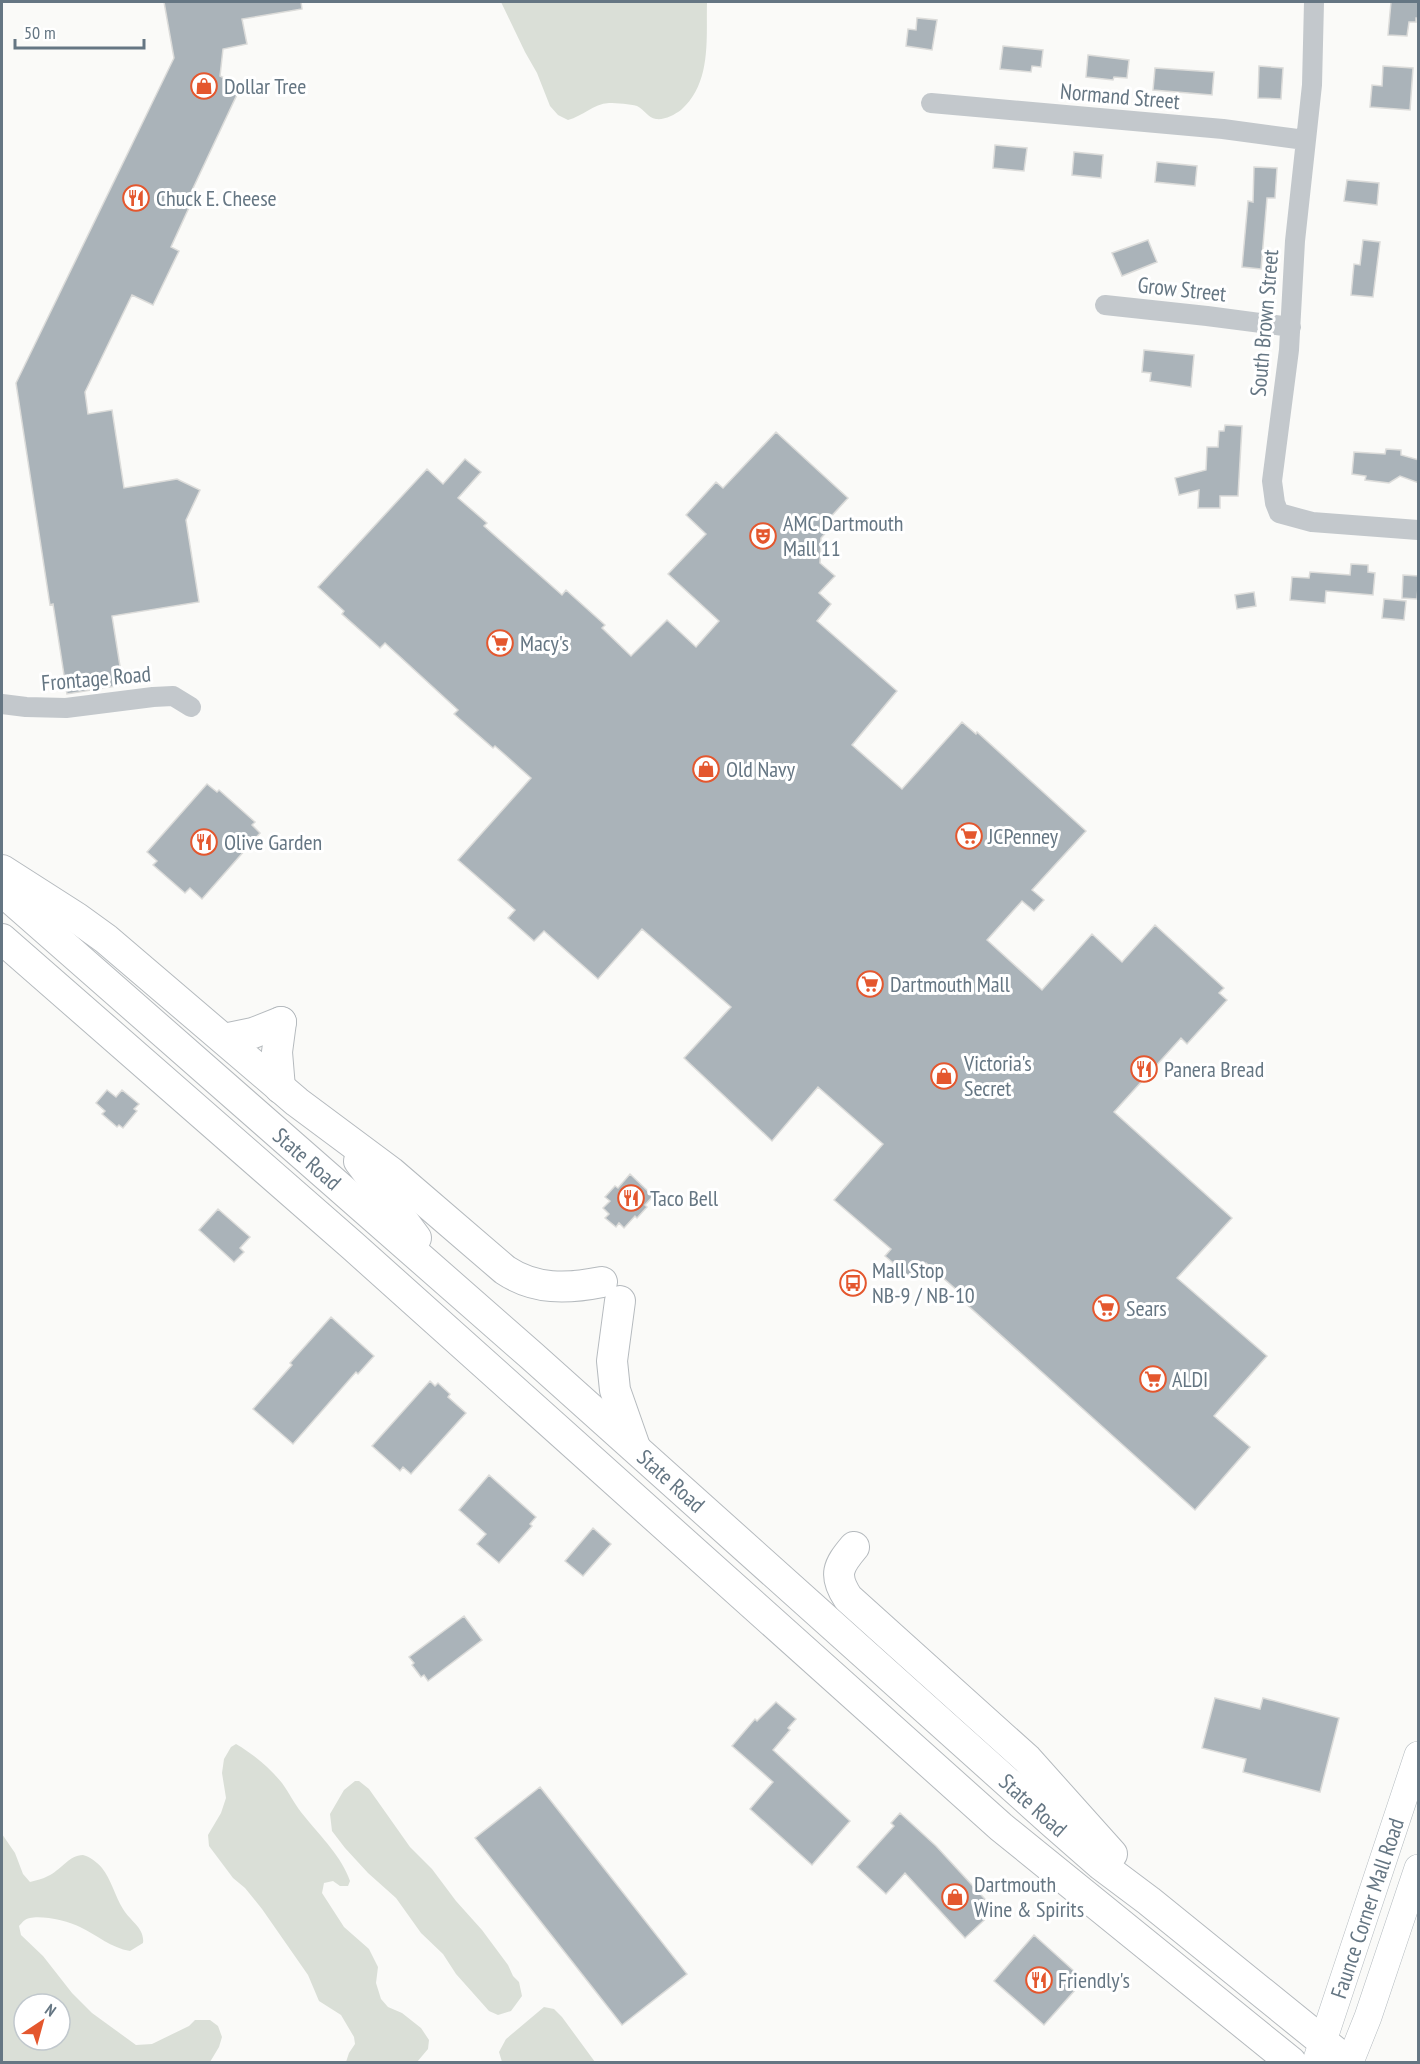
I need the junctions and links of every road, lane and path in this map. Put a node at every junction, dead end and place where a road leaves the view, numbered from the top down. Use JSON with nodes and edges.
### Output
{"nodes":[{"id":1,"x":1314,"y":2,"type":"edge"},
{"id":2,"x":931,"y":104,"type":"dead end"},
{"id":3,"x":1305,"y":140,"type":"junction"},
{"id":4,"x":1105,"y":305,"type":"dead end"},
{"id":5,"x":1291,"y":327,"type":"junction"},
{"id":6,"x":1419,"y":530,"type":"edge"},
{"id":7,"x":2,"y":704,"type":"edge"},
{"id":8,"x":191,"y":708,"type":"dead end"},
{"id":9,"x":2,"y":870,"type":"edge"},
{"id":10,"x":2,"y":891,"type":"edge"},
{"id":11,"x":2,"y":939,"type":"edge"},
{"id":12,"x":224,"y":1039,"type":"junction"},
{"id":13,"x":280,"y":1088,"type":"junction"},
{"id":14,"x":339,"y":1134,"type":"junction"},
{"id":15,"x":453,"y":1287,"type":"junction"},
{"id":16,"x":636,"y":1450,"type":"junction"},
{"id":17,"x":854,"y":1546,"type":"dead end"},
{"id":18,"x":1419,"y":1755,"type":"edge"},
{"id":19,"x":1419,"y":1868,"type":"edge"},
{"id":20,"x":1149,"y":1901,"type":"junction"},
{"id":21,"x":1319,"y":2052,"type":"edge"},
{"id":22,"x":1291,"y":2062,"type":"edge"},
{"id":23,"x":1349,"y":2062,"type":"edge"}],
"edges":[{"from":1,"to":3,"type":"street","name":"South Brown Street"},
{"from":2,"to":3,"type":"street","name":"Normand Street"},
{"from":3,"to":5,"type":"street","name":"South Brown Street"},
{"from":4,"to":5,"type":"street","name":"Grow Street"},
{"from":5,"to":6,"type":"street","name":"South Brown Street"},
{"from":7,"to":8,"type":"street","name":"Frontage Road"},
{"from":9,"to":12,"type":"main road"},
{"from":10,"to":15,"type":"main road","name":"State Road"},
{"from":11,"to":22,"type":"main road","name":"State Road"},
{"from":12,"to":13,"type":"main road"},
{"from":12,"to":13,"type":"main road"},
{"from":13,"to":14,"type":"main road"},
{"from":14,"to":15,"type":"main road"},
{"from":14,"to":16,"type":"main road"},
{"from":15,"to":16,"type":"main road","name":"State Road"},
{"from":16,"to":20,"type":"main road","name":"State Road"},
{"from":17,"to":20,"type":"main road"},
{"from":18,"to":21,"type":"main road","name":"Faunce Corner Mall Road"},
{"from":19,"to":23,"type":"main road","name":"Faunce Corner Mall Road"},
{"from":20,"to":21,"type":"main road","name":"State Road"},
{"from":21,"to":23,"type":"main road","name":"State Road"}]}
